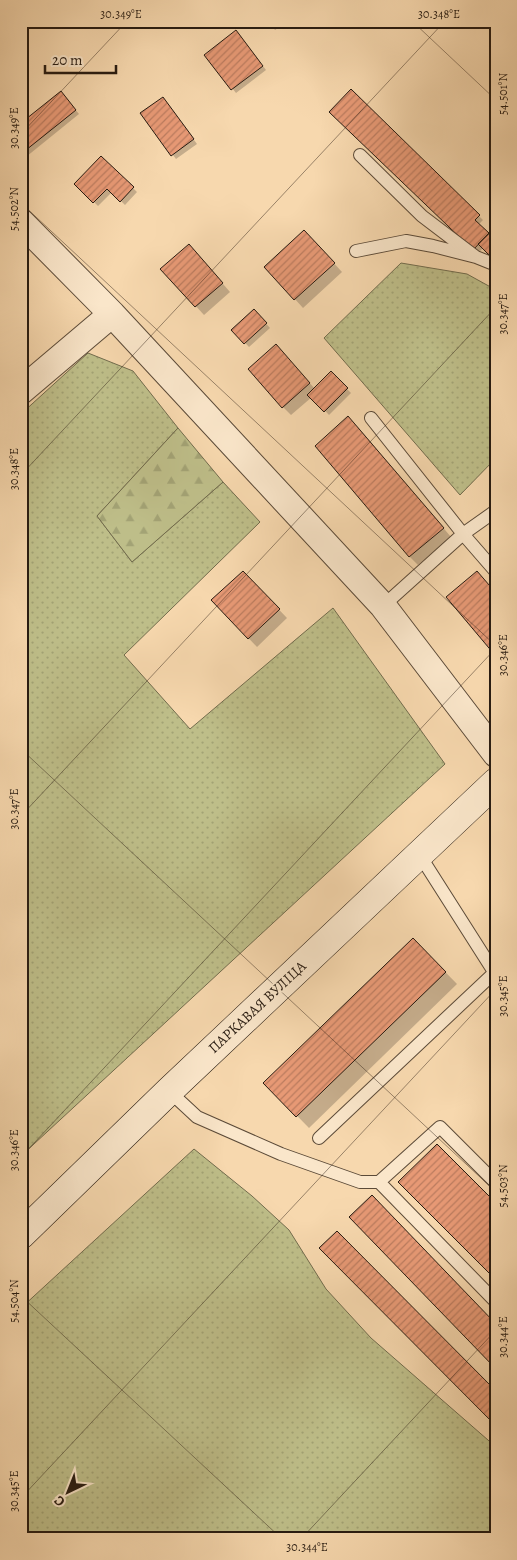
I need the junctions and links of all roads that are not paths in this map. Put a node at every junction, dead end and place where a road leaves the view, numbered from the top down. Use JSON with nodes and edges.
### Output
{"nodes":[{"id":1,"x":360,"y":155,"type":"dead end"},
{"id":2,"x":21,"y":222,"type":"edge"},
{"id":3,"x":356,"y":252,"type":"dead end"},
{"id":4,"x":476,"y":257,"type":"junction"},
{"id":5,"x":496,"y":265,"type":"edge"},
{"id":6,"x":112,"y":314,"type":"junction"},
{"id":7,"x":21,"y":391,"type":"edge"},
{"id":8,"x":371,"y":418,"type":"dead end"},
{"id":9,"x":494,"y":512,"type":"dead end"},
{"id":10,"x":463,"y":534,"type":"junction"},
{"id":11,"x":496,"y":572,"type":"edge"},
{"id":12,"x":383,"y":606,"type":"junction"},
{"id":13,"x":496,"y":754,"type":"edge"},
{"id":14,"x":496,"y":782,"type":"edge"},
{"id":15,"x":418,"y":854,"type":"junction"},
{"id":16,"x":495,"y":974,"type":"edge"},
{"id":17,"x":169,"y":1091,"type":"junction"},
{"id":18,"x":319,"y":1138,"type":"dead end"},
{"id":19,"x":379,"y":1182,"type":"junction"},
{"id":20,"x":496,"y":1183,"type":"edge"},
{"id":21,"x":21,"y":1235,"type":"edge"},
{"id":22,"x":496,"y":1302,"type":"edge"}],
"edges":[{"from":1,"to":4,"type":"lane"},
{"from":2,"to":6,"type":"street"},
{"from":3,"to":4,"type":"lane"},
{"from":4,"to":5,"type":"lane"},
{"from":6,"to":7,"type":"street"},
{"from":6,"to":12,"type":"street"},
{"from":8,"to":10,"type":"lane"},
{"from":9,"to":10,"type":"lane"},
{"from":10,"to":11,"type":"lane"},
{"from":10,"to":12,"type":"lane"},
{"from":12,"to":13,"type":"street"},
{"from":14,"to":15,"type":"street","name":"ПАРКАВАЯ ВУЛІЦА"},
{"from":15,"to":16,"type":"lane"},
{"from":15,"to":17,"type":"street","name":"ПАРКАВАЯ ВУЛІЦА"},
{"from":16,"to":18,"type":"lane"},
{"from":17,"to":19,"type":"lane"},
{"from":17,"to":21,"type":"street","name":"ПАРКАВАЯ ВУЛІЦА"},
{"from":19,"to":20,"type":"lane"},
{"from":19,"to":22,"type":"lane"}]}
